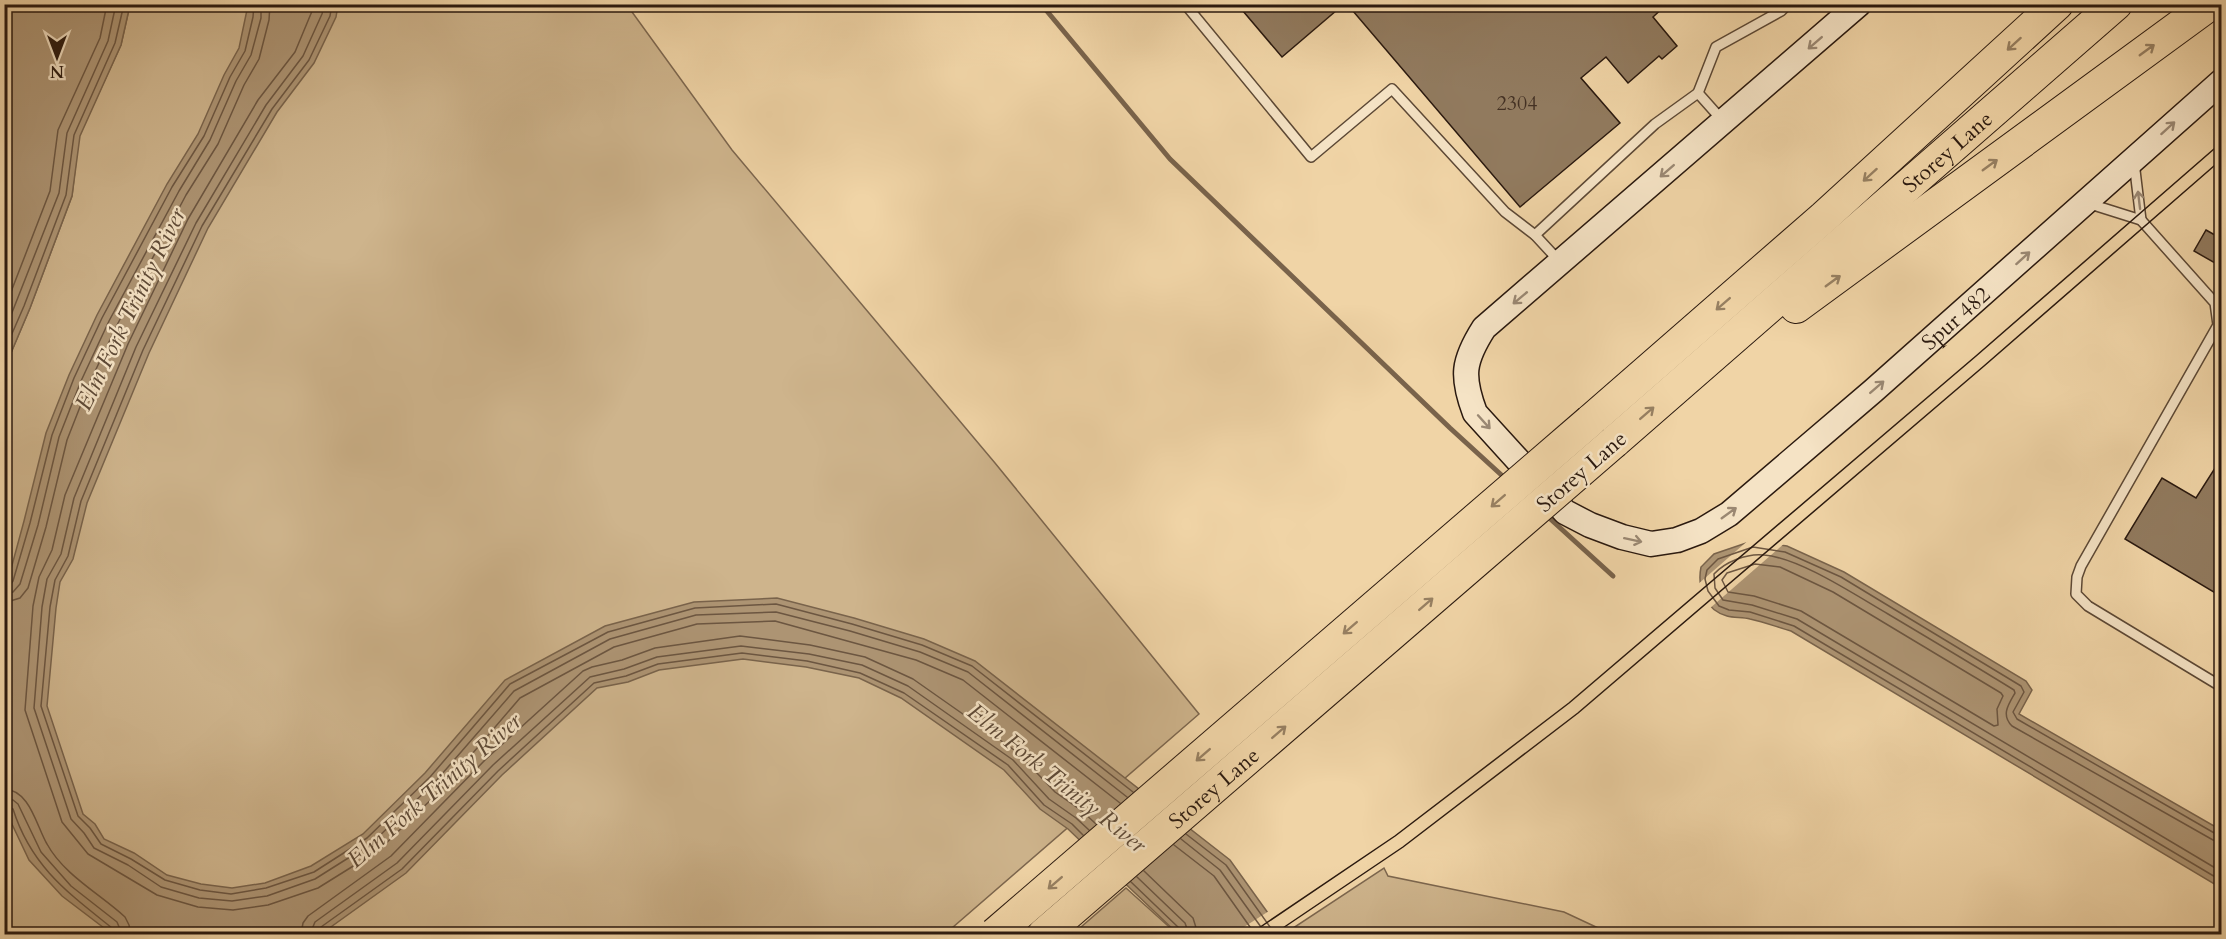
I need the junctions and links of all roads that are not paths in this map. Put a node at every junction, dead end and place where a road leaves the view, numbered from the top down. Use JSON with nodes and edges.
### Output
{"nodes":[{"id":1,"x":1185,"y":4,"type":"edge"},
{"id":2,"x":1788,"y":4,"type":"edge"},
{"id":3,"x":1859,"y":4,"type":"edge"},
{"id":4,"x":2057,"y":4,"type":"edge"},
{"id":5,"x":2116,"y":4,"type":"edge"},
{"id":6,"x":2210,"y":4,"type":"edge"},
{"id":7,"x":2222,"y":81,"type":"edge"},
{"id":8,"x":1698,"y":93,"type":"junction"},
{"id":9,"x":1724,"y":122,"type":"junction"},
{"id":10,"x":2134,"y":159,"type":"junction"},
{"id":11,"x":2085,"y":202,"type":"junction"},
{"id":12,"x":2141,"y":220,"type":"junction"},
{"id":13,"x":1535,"y":235,"type":"junction"},
{"id":14,"x":1562,"y":263,"type":"junction"},
{"id":15,"x":2220,"y":325,"type":"edge"},
{"id":16,"x":1680,"y":384,"type":"junction"},
{"id":17,"x":2222,"y":687,"type":"edge"},
{"id":18,"x":995,"y":934,"type":"edge"},
{"id":19,"x":1044,"y":934,"type":"edge"}],
"edges":[{"from":1,"to":13,"type":"lane"},
{"from":2,"to":8,"type":"lane"},
{"from":3,"to":9,"type":"main road","one_way":true},
{"from":4,"to":18,"type":"highway","name":"Storey Lane","one_way":true,"bridge":true},
{"from":5,"to":16,"type":"highway","name":"Storey Lane"},
{"from":16,"to":6,"type":"highway","one_way":true},
{"from":10,"to":7,"type":"main road","name":"Spur 482","one_way":true},
{"from":8,"to":9,"type":"lane"},
{"from":8,"to":13,"type":"lane"},
{"from":9,"to":14,"type":"main road","one_way":true},
{"from":10,"to":11,"type":"main road","name":"Spur 482"},
{"from":12,"to":10,"type":"lane","one_way":true},
{"from":11,"to":12,"type":"lane"},
{"from":14,"to":11,"type":"main road","name":"Spur 482","one_way":true},
{"from":12,"to":15,"type":"lane"},
{"from":13,"to":14,"type":"lane"},
{"from":15,"to":17,"type":"lane"},
{"from":19,"to":16,"type":"highway","name":"Storey Lane","one_way":true,"bridge":true}]}
